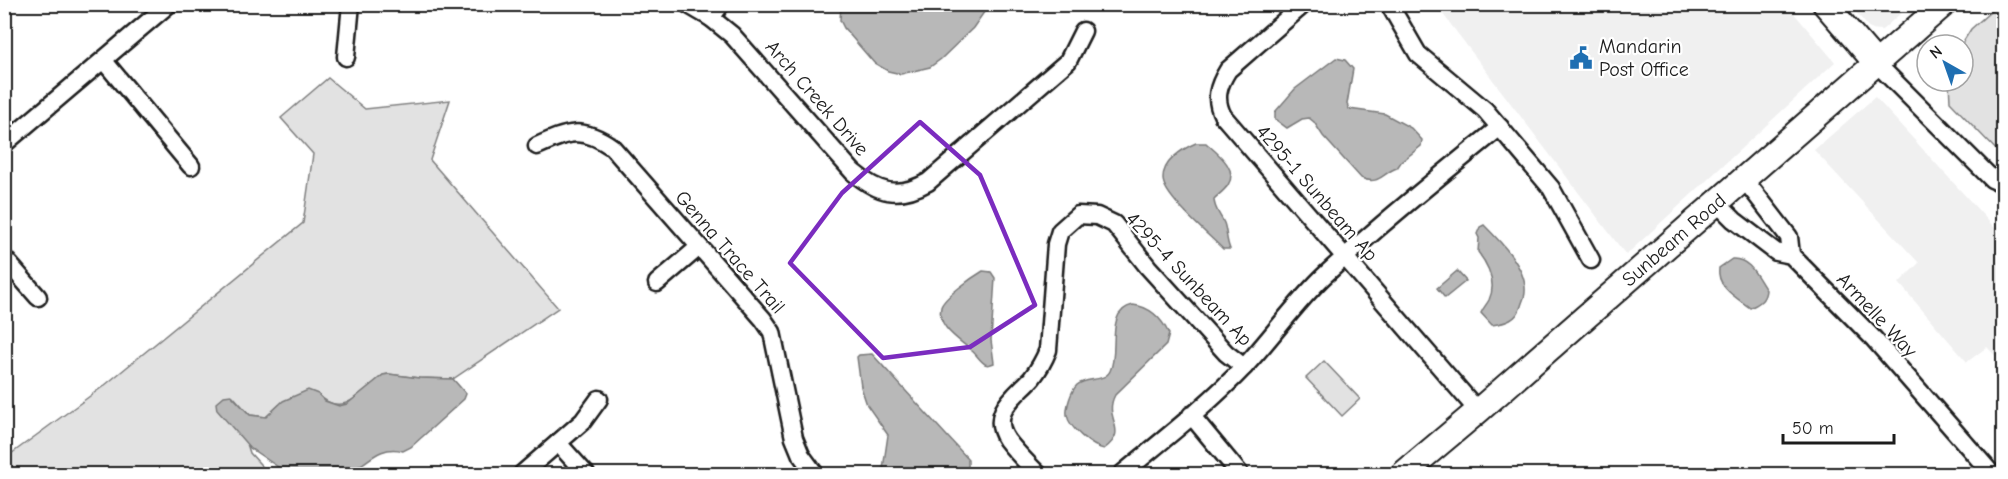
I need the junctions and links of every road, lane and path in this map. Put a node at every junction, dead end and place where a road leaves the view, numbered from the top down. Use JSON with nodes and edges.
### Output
{"nodes":[{"id":1,"x":169,"y":4,"type":"edge"},
{"id":2,"x":351,"y":4,"type":"edge"},
{"id":3,"x":687,"y":4,"type":"edge"},
{"id":4,"x":1304,"y":4,"type":"edge"},
{"id":5,"x":1389,"y":4,"type":"edge"},
{"id":6,"x":1825,"y":4,"type":"edge"},
{"id":7,"x":1944,"y":4,"type":"edge"},
{"id":8,"x":716,"y":11,"type":"edge"},
{"id":9,"x":1083,"y":31,"type":"dead end"},
{"id":10,"x":346,"y":57,"type":"dead end"},
{"id":11,"x":104,"y":61,"type":"junction"},
{"id":12,"x":1876,"y":63,"type":"junction"},
{"id":13,"x":1500,"y":127,"type":"junction"},
{"id":14,"x":4,"y":144,"type":"edge"},
{"id":15,"x":537,"y":146,"type":"dead end"},
{"id":16,"x":191,"y":166,"type":"dead end"},
{"id":17,"x":1744,"y":179,"type":"junction"},
{"id":18,"x":2004,"y":184,"type":"edge"},
{"id":19,"x":1717,"y":203,"type":"junction"},
{"id":20,"x":699,"y":248,"type":"junction"},
{"id":21,"x":1791,"y":255,"type":"junction"},
{"id":22,"x":4,"y":258,"type":"edge"},
{"id":23,"x":1346,"y":258,"type":"junction"},
{"id":24,"x":1591,"y":260,"type":"dead end"},
{"id":25,"x":657,"y":283,"type":"dead end"},
{"id":26,"x":38,"y":297,"type":"dead end"},
{"id":27,"x":1244,"y":367,"type":"junction"},
{"id":28,"x":599,"y":399,"type":"dead end"},
{"id":29,"x":1478,"y":411,"type":"junction"},
{"id":30,"x":1191,"y":416,"type":"junction"},
{"id":31,"x":558,"y":443,"type":"junction"},
{"id":32,"x":522,"y":474,"type":"edge"},
{"id":33,"x":586,"y":474,"type":"edge"},
{"id":34,"x":815,"y":474,"type":"edge"},
{"id":35,"x":1038,"y":474,"type":"edge"},
{"id":36,"x":1122,"y":474,"type":"edge"},
{"id":37,"x":1240,"y":474,"type":"edge"},
{"id":38,"x":1402,"y":474,"type":"edge"},
{"id":39,"x":1992,"y":474,"type":"edge"}],
"edges":[{"from":1,"to":11,"type":"street"},
{"from":2,"to":10,"type":"street"},
{"from":3,"to":8,"type":"street","name":"Arch Creek Drive"},
{"from":4,"to":23,"type":"street","name":"4295-1 Sunbeam Ap"},
{"from":5,"to":13,"type":"street"},
{"from":6,"to":12,"type":"street"},
{"from":7,"to":12,"type":"street","name":"Sunbeam Road"},
{"from":8,"to":9,"type":"street","name":"Arch Creek Drive"},
{"from":11,"to":14,"type":"street"},
{"from":11,"to":16,"type":"street"},
{"from":12,"to":17,"type":"street","name":"Sunbeam Road"},
{"from":12,"to":18,"type":"street"},
{"from":13,"to":23,"type":"street"},
{"from":13,"to":24,"type":"street"},
{"from":15,"to":20,"type":"street","name":"Genna Trace Trail"},
{"from":17,"to":19,"type":"street","name":"Sunbeam Road"},
{"from":17,"to":21,"type":"street"},
{"from":19,"to":21,"type":"street","name":"Armelle Way"},
{"from":19,"to":29,"type":"street","name":"Sunbeam Road"},
{"from":20,"to":25,"type":"street"},
{"from":20,"to":34,"type":"street","name":"Genna Trace Trail"},
{"from":21,"to":39,"type":"street","name":"Armelle Way"},
{"from":22,"to":26,"type":"street"},
{"from":23,"to":27,"type":"street"},
{"from":23,"to":29,"type":"street","name":"4295-1 Sunbeam Ap"},
{"from":27,"to":30,"type":"street"},
{"from":27,"to":35,"type":"street","name":"4295-4 Sunbeam Ap"},
{"from":28,"to":31,"type":"street"},
{"from":29,"to":38,"type":"street","name":"Sunbeam Road"},
{"from":30,"to":36,"type":"street"},
{"from":30,"to":37,"type":"street"},
{"from":31,"to":32,"type":"street"},
{"from":31,"to":33,"type":"street"}]}
